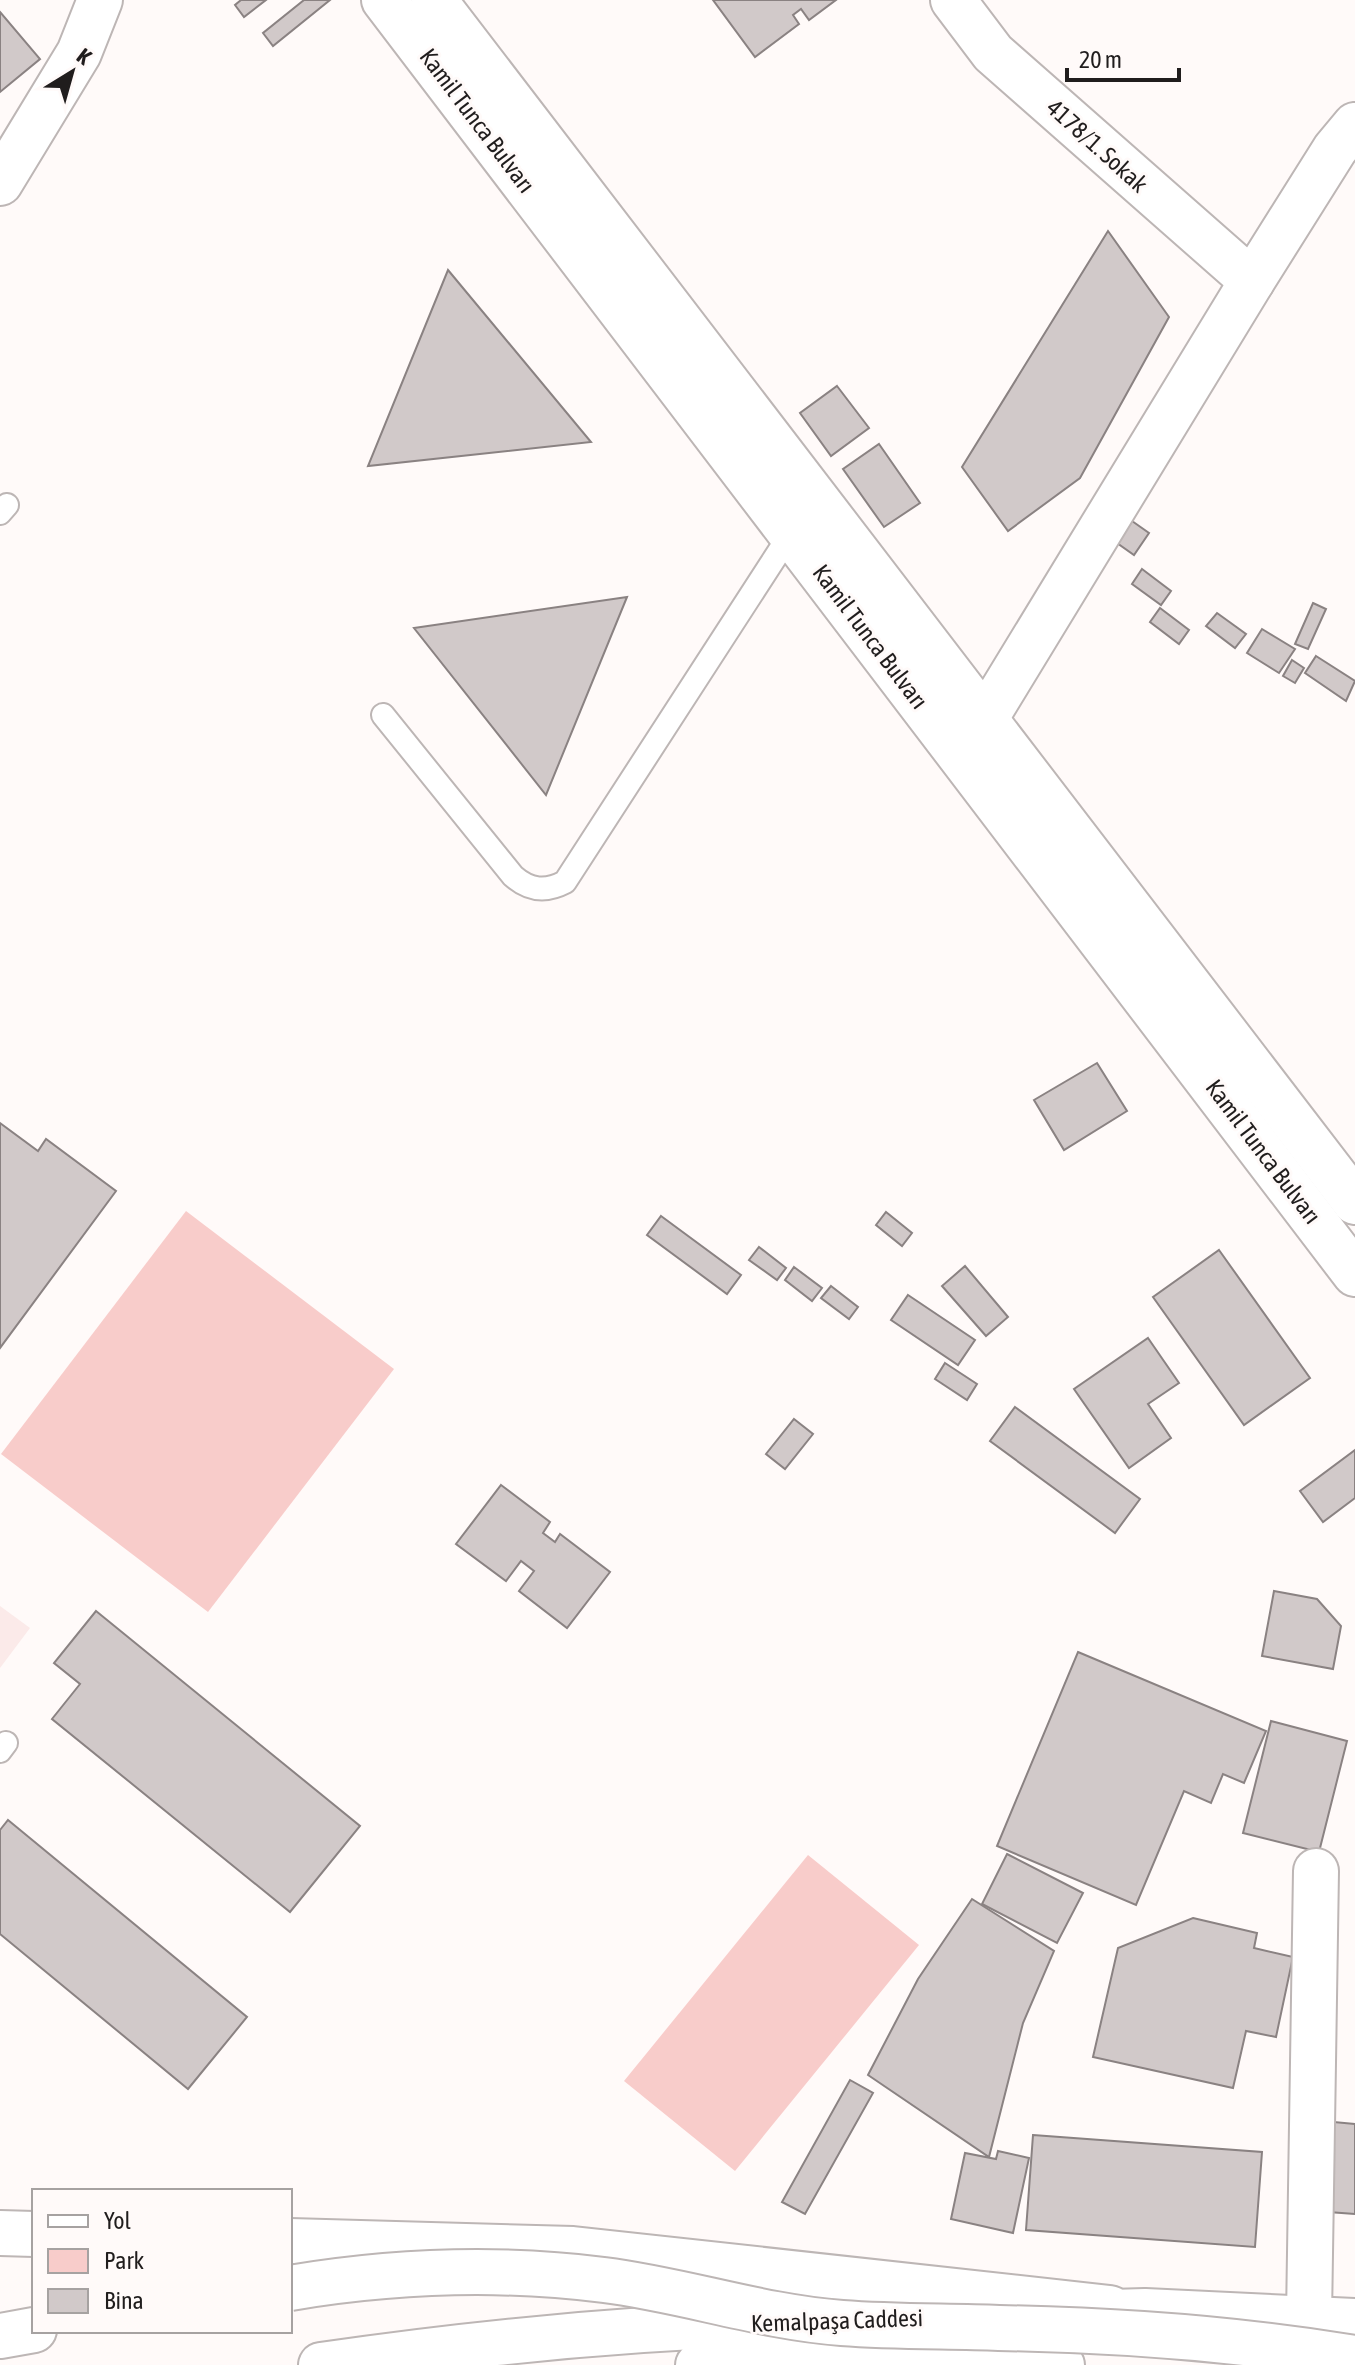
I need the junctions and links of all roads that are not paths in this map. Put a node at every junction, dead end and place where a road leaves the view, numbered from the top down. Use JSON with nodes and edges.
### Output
{"nodes":[{"id":1,"x":100,"y":0,"type":"edge"},
{"id":2,"x":384,"y":0,"type":"edge"},
{"id":3,"x":434,"y":0,"type":"edge"},
{"id":4,"x":953,"y":0,"type":"edge"},
{"id":5,"x":1355,"y":125,"type":"edge"},
{"id":6,"x":0,"y":183,"type":"edge"},
{"id":7,"x":1252,"y":281,"type":"junction"},
{"id":8,"x":791,"y":533,"type":"junction"},
{"id":9,"x":383,"y":715,"type":"dead end"},
{"id":10,"x":985,"y":719,"type":"junction"},
{"id":11,"x":1355,"y":1202,"type":"edge"},
{"id":12,"x":1355,"y":1274,"type":"edge"},
{"id":13,"x":1316,"y":1871,"type":"dead end"},
{"id":14,"x":0,"y":2233,"type":"edge"},
{"id":15,"x":32,"y":2234,"type":"edge"},
{"id":16,"x":292,"y":2241,"type":"edge"},
{"id":17,"x":292,"y":2288,"type":"edge"},
{"id":18,"x":1145,"y":2311,"type":"junction"},
{"id":19,"x":1309,"y":2317,"type":"junction"},
{"id":20,"x":1355,"y":2321,"type":"edge"},
{"id":21,"x":32,"y":2330,"type":"edge"},
{"id":22,"x":0,"y":2336,"type":"edge"},
{"id":23,"x":390,"y":2358,"type":"edge"},
{"id":24,"x":1355,"y":2358,"type":"edge"},
{"id":25,"x":321,"y":2365,"type":"edge"},
{"id":26,"x":698,"y":2365,"type":"edge"},
{"id":27,"x":1062,"y":2365,"type":"edge"}],
"edges":[{"from":1,"to":6,"type":"main road"},
{"from":2,"to":8,"type":"main road","name":"Kamil Tunca Bulvarı"},
{"from":3,"to":10,"type":"main road","name":"Kamil Tunca Bulvarı"},
{"from":4,"to":7,"type":"main road","name":"4178/1. Sokak"},
{"from":5,"to":7,"type":"main road"},
{"from":7,"to":10,"type":"main road"},
{"from":8,"to":9,"type":"lane"},
{"from":8,"to":12,"type":"main road","name":"Kamil Tunca Bulvarı"},
{"from":10,"to":11,"type":"main road","name":"Kamil Tunca Bulvarı"},
{"from":13,"to":19,"type":"main road"},
{"from":14,"to":15,"type":"main road"},
{"from":16,"to":18,"type":"main road"},
{"from":17,"to":24,"type":"main road","bridge":true},
{"from":18,"to":19,"type":"main road","name":"Kemalpaşa Caddesi"},
{"from":18,"to":23,"type":"main road","name":"Kemalpaşa Caddesi"},
{"from":19,"to":20,"type":"main road","name":"Kemalpaşa Caddesi"},
{"from":21,"to":22,"type":"main road"},
{"from":23,"to":25,"type":"main road","name":"Kemalpaşa Caddesi"},
{"from":26,"to":27,"type":"main road"}]}
